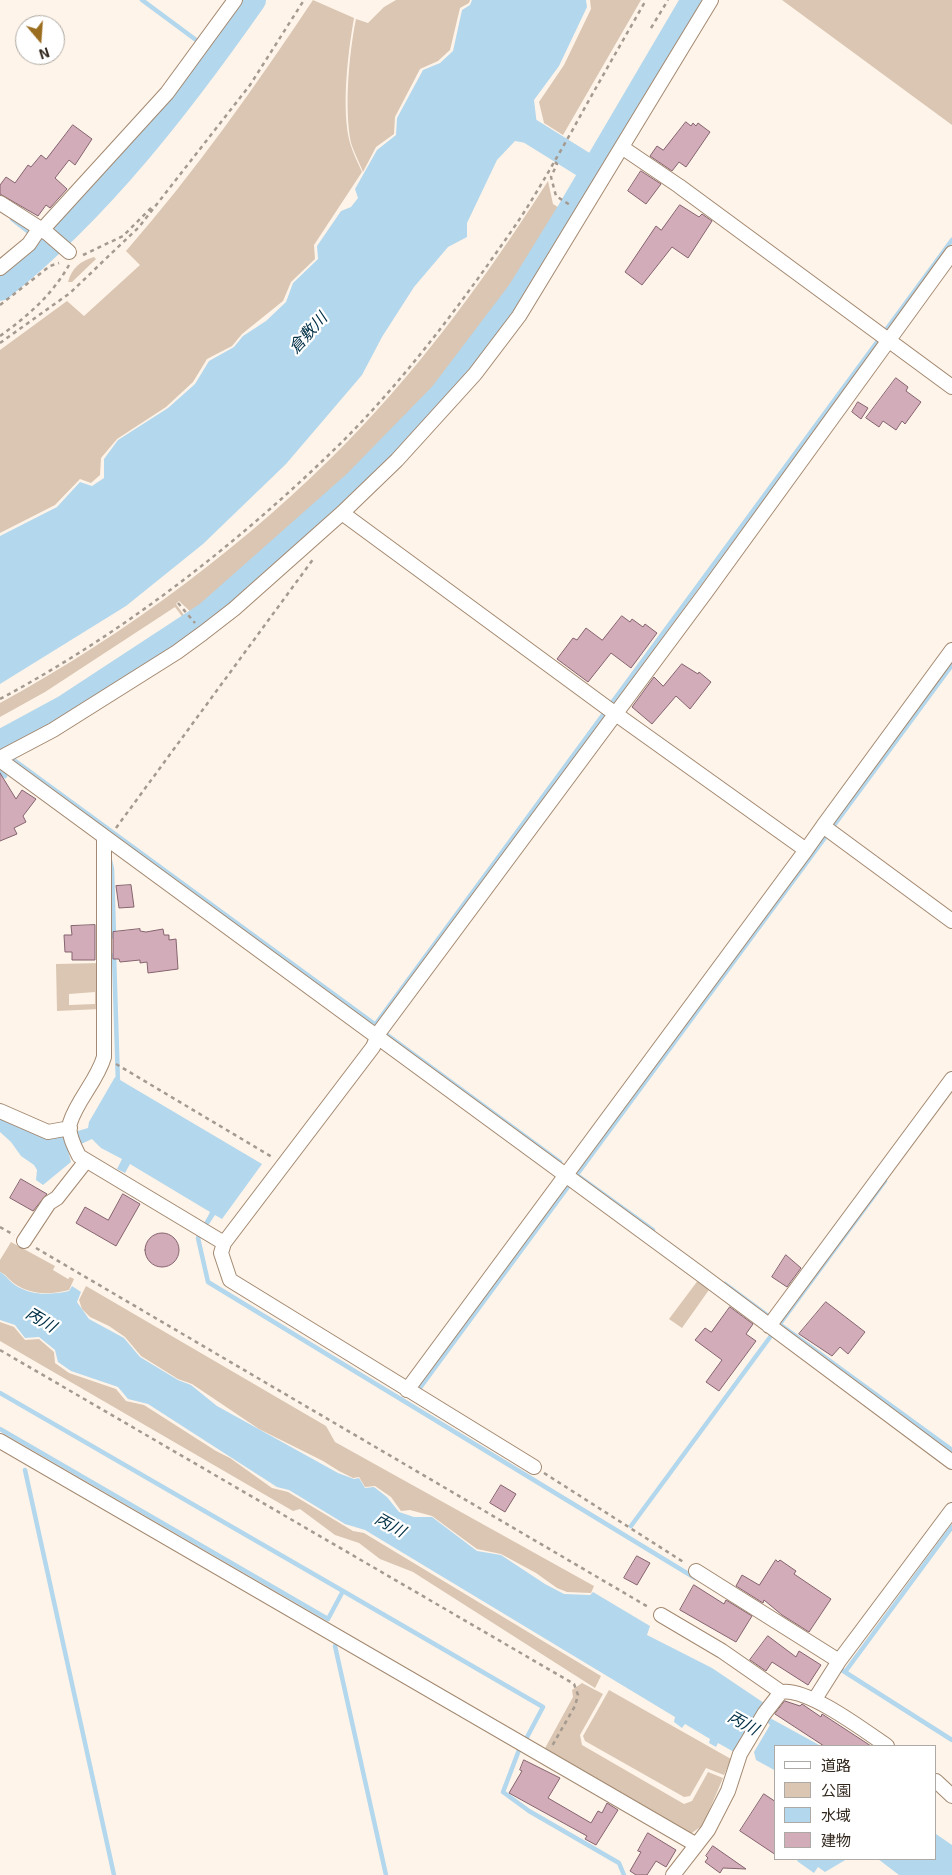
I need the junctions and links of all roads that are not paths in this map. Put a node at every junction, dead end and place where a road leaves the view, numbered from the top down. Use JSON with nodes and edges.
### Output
{"nodes":[{"id":1,"x":235,"y":0,"type":"edge"},
{"id":2,"x":711,"y":0,"type":"edge"},
{"id":3,"x":623,"y":148,"type":"junction"},
{"id":4,"x":0,"y":203,"type":"edge"},
{"id":5,"x":39,"y":232,"type":"junction"},
{"id":6,"x":68,"y":252,"type":"road end"},
{"id":7,"x":952,"y":253,"type":"edge"},
{"id":8,"x":0,"y":268,"type":"edge"},
{"id":9,"x":884,"y":337,"type":"junction"},
{"id":10,"x":952,"y":386,"type":"edge"},
{"id":11,"x":342,"y":513,"type":"junction"},
{"id":12,"x":952,"y":650,"type":"edge"},
{"id":13,"x":610,"y":710,"type":"junction"},
{"id":14,"x":0,"y":759,"type":"edge"},
{"id":15,"x":828,"y":830,"type":"junction"},
{"id":16,"x":104,"y":838,"type":"junction"},
{"id":17,"x":806,"y":850,"type":"junction"},
{"id":18,"x":952,"y":921,"type":"edge"},
{"id":19,"x":378,"y":1038,"type":"junction"},
{"id":20,"x":952,"y":1079,"type":"edge"},
{"id":21,"x":0,"y":1111,"type":"edge"},
{"id":22,"x":70,"y":1130,"type":"junction"},
{"id":23,"x":86,"y":1161,"type":"junction"},
{"id":24,"x":570,"y":1179,"type":"junction"},
{"id":25,"x":24,"y":1241,"type":"road end"},
{"id":26,"x":224,"y":1243,"type":"junction"},
{"id":27,"x":773,"y":1325,"type":"junction"},
{"id":28,"x":412,"y":1393,"type":"junction"},
{"id":29,"x":0,"y":1440,"type":"edge"},
{"id":30,"x":952,"y":1462,"type":"edge"},
{"id":31,"x":534,"y":1467,"type":"road end"},
{"id":32,"x":952,"y":1510,"type":"edge"},
{"id":33,"x":696,"y":1570,"type":"road end"},
{"id":34,"x":661,"y":1615,"type":"road end"},
{"id":35,"x":836,"y":1665,"type":"junction"},
{"id":36,"x":781,"y":1692,"type":"junction"},
{"id":37,"x":815,"y":1699,"type":"junction"},
{"id":38,"x":885,"y":1745,"type":"edge"},
{"id":39,"x":937,"y":1782,"type":"edge"},
{"id":40,"x":952,"y":1796,"type":"edge"},
{"id":41,"x":695,"y":1844,"type":"junction"},
{"id":42,"x":673,"y":1875,"type":"edge"}],
"edges":[{"from":1,"to":5,"type":"street"},
{"from":2,"to":3,"type":"street"},
{"from":3,"to":9,"type":"street"},
{"from":3,"to":11,"type":"street"},
{"from":4,"to":5,"type":"street"},
{"from":5,"to":6,"type":"street"},
{"from":5,"to":8,"type":"street"},
{"from":7,"to":9,"type":"street"},
{"from":9,"to":10,"type":"street"},
{"from":9,"to":13,"type":"street"},
{"from":11,"to":13,"type":"street"},
{"from":11,"to":14,"type":"street"},
{"from":12,"to":15,"type":"street"},
{"from":13,"to":17,"type":"street"},
{"from":13,"to":19,"type":"street"},
{"from":14,"to":16,"type":"street"},
{"from":15,"to":17,"type":"street"},
{"from":15,"to":18,"type":"street"},
{"from":16,"to":19,"type":"street"},
{"from":16,"to":22,"type":"street"},
{"from":17,"to":24,"type":"street"},
{"from":19,"to":24,"type":"street"},
{"from":19,"to":26,"type":"street"},
{"from":20,"to":27,"type":"street"},
{"from":21,"to":22,"type":"street"},
{"from":22,"to":23,"type":"street"},
{"from":23,"to":25,"type":"street"},
{"from":23,"to":26,"type":"street"},
{"from":24,"to":27,"type":"street"},
{"from":24,"to":28,"type":"street"},
{"from":26,"to":28,"type":"street"},
{"from":27,"to":30,"type":"street"},
{"from":28,"to":31,"type":"street"},
{"from":29,"to":41,"type":"street"},
{"from":32,"to":35,"type":"street"},
{"from":33,"to":35,"type":"street"},
{"from":34,"to":36,"type":"street"},
{"from":35,"to":37,"type":"street"},
{"from":36,"to":37,"type":"street"},
{"from":36,"to":41,"type":"street"},
{"from":37,"to":38,"type":"street"},
{"from":39,"to":40,"type":"street"},
{"from":41,"to":42,"type":"street"}]}
